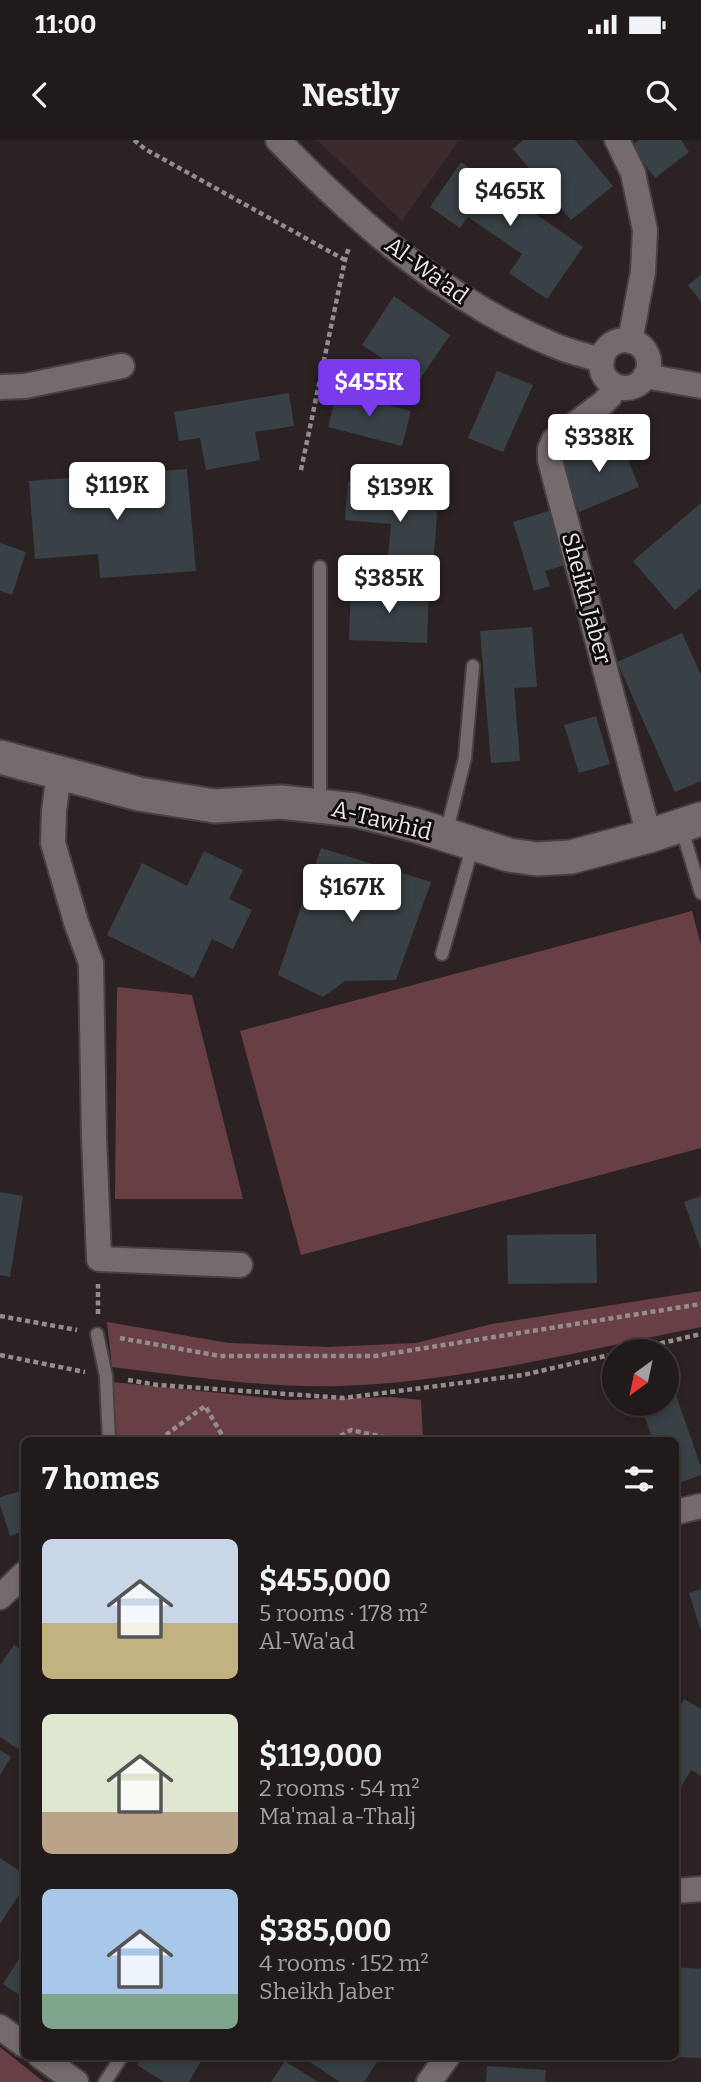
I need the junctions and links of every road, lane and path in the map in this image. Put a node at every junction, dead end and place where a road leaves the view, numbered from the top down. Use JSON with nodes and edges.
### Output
{"nodes":[{"id":1,"x":134,"y":140,"type":"edge"},
{"id":2,"x":278,"y":140,"type":"edge"},
{"id":3,"x":617,"y":140,"type":"edge"},
{"id":4,"x":359,"y":220,"type":"junction"},
{"id":5,"x":345,"y":260,"type":"junction"},
{"id":6,"x":630,"y":341,"type":"junction"},
{"id":7,"x":602,"y":360,"type":"junction"},
{"id":8,"x":122,"y":366,"type":"dead end"},
{"id":9,"x":645,"y":376,"type":"junction"},
{"id":10,"x":615,"y":386,"type":"junction"},
{"id":11,"x":701,"y":386,"type":"edge"},
{"id":12,"x":0,"y":387,"type":"edge"},
{"id":13,"x":302,"y":470,"type":"dead end"},
{"id":14,"x":320,"y":567,"type":"dead end"},
{"id":15,"x":473,"y":666,"type":"dead end"},
{"id":16,"x":0,"y":757,"type":"edge"},
{"id":17,"x":59,"y":773,"type":"junction"},
{"id":18,"x":320,"y":805,"type":"junction"},
{"id":19,"x":691,"y":823,"type":"edge"},
{"id":20,"x":649,"y":836,"type":"junction"},
{"id":21,"x":459,"y":840,"type":"junction"},
{"id":22,"x":701,"y":892,"type":"edge"},
{"id":23,"x":442,"y":954,"type":"dead end"},
{"id":24,"x":99,"y":1259,"type":"junction"},
{"id":25,"x":240,"y":1265,"type":"dead end"},
{"id":26,"x":701,"y":1304,"type":"edge"},
{"id":27,"x":0,"y":1316,"type":"edge"},
{"id":28,"x":97,"y":1334,"type":"junction"},
{"id":29,"x":701,"y":1334,"type":"edge"},
{"id":30,"x":679,"y":1339,"type":"edge"},
{"id":31,"x":0,"y":1355,"type":"edge"},
{"id":32,"x":602,"y":1357,"type":"edge"},
{"id":33,"x":106,"y":1376,"type":"junction"},
{"id":34,"x":108,"y":1437,"type":"edge"},
{"id":35,"x":163,"y":1437,"type":"edge"},
{"id":36,"x":223,"y":1437,"type":"edge"},
{"id":37,"x":338,"y":1437,"type":"edge"},
{"id":38,"x":383,"y":1437,"type":"edge"},
{"id":39,"x":701,"y":1506,"type":"edge"},
{"id":40,"x":679,"y":1511,"type":"edge"},
{"id":41,"x":21,"y":1577,"type":"edge"},
{"id":42,"x":0,"y":1597,"type":"edge"},
{"id":43,"x":701,"y":1889,"type":"edge"},
{"id":44,"x":679,"y":1891,"type":"edge"},
{"id":45,"x":0,"y":2027,"type":"edge"},
{"id":46,"x":21,"y":2043,"type":"edge"},
{"id":47,"x":46,"y":2060,"type":"edge"},
{"id":48,"x":119,"y":2060,"type":"edge"},
{"id":49,"x":445,"y":2060,"type":"edge"},
{"id":50,"x":76,"y":2082,"type":"edge"},
{"id":51,"x":105,"y":2082,"type":"edge"},
{"id":52,"x":429,"y":2082,"type":"edge"}],
"edges":[{"from":1,"to":5,"type":"path"},
{"from":2,"to":4,"type":"street","name":"Al-Wa'ad"},
{"from":3,"to":6,"type":"street"},
{"from":4,"to":5,"type":"path"},
{"from":4,"to":7,"type":"street","name":"Al-Wa'ad"},
{"from":5,"to":13,"type":"path"},
{"from":6,"to":7,"type":"street"},
{"from":6,"to":9,"type":"street"},
{"from":7,"to":10,"type":"street"},
{"from":8,"to":12,"type":"street"},
{"from":9,"to":10,"type":"street"},
{"from":9,"to":11,"type":"street"},
{"from":10,"to":20,"type":"street","name":"Sheikh Jaber"},
{"from":14,"to":18,"type":"lane"},
{"from":15,"to":21,"type":"lane"},
{"from":16,"to":17,"type":"street","name":"A-Tawhid"},
{"from":17,"to":18,"type":"street","name":"A-Tawhid"},
{"from":17,"to":24,"type":"street"},
{"from":18,"to":21,"type":"street","name":"A-Tawhid"},
{"from":19,"to":20,"type":"street","name":"A-Tawhid"},
{"from":19,"to":22,"type":"lane"},
{"from":20,"to":21,"type":"street","name":"A-Tawhid"},
{"from":21,"to":23,"type":"lane"},
{"from":24,"to":25,"type":"street"},
{"from":24,"to":28,"type":"path"},
{"from":26,"to":28,"type":"path"},
{"from":27,"to":28,"type":"path"},
{"from":28,"to":33,"type":"lane"},
{"from":29,"to":30,"type":"path"},
{"from":31,"to":33,"type":"path"},
{"from":32,"to":33,"type":"path"},
{"from":33,"to":34,"type":"lane"},
{"from":35,"to":36,"type":"path"},
{"from":37,"to":38,"type":"path"},
{"from":39,"to":40,"type":"street"},
{"from":41,"to":42,"type":"street"},
{"from":43,"to":44,"type":"street"},
{"from":45,"to":46,"type":"street"},
{"from":47,"to":50,"type":"street"},
{"from":48,"to":51,"type":"lane"},
{"from":49,"to":52,"type":"street"}]}
